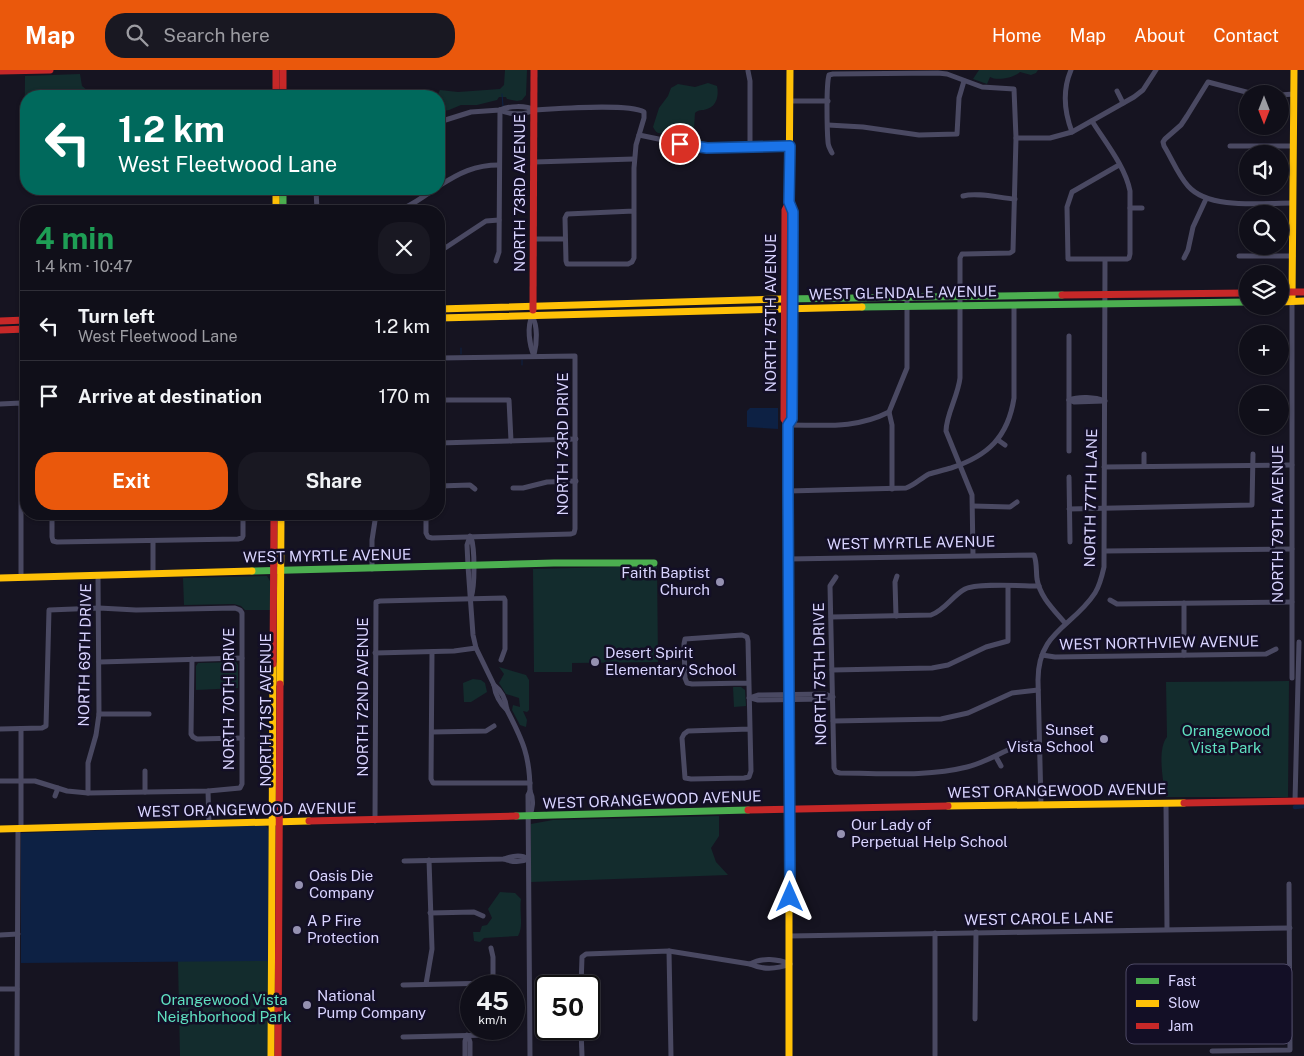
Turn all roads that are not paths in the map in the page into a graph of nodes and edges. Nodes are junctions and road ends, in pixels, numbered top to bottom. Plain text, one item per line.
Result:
1 (24, 70) edge
2 (50, 70) edge
3 (276, 70) edge
4 (283, 70) edge
5 (534, 70) edge
6 (790, 70) edge
7 (1071, 70) edge
8 (1156, 70) edge
9 (1294, 70) edge
10 (0, 71) edge
11 (748, 71) dead end
12 (964, 81) junction
13 (276, 90) edge
14 (283, 90) edge
15 (1239, 90) edge
16 (1117, 91) dead end
17 (1289, 94) edge
18 (1294, 94) junction
19 (790, 101) junction
20 (828, 101) junction
21 (1123, 103) junction
22 (500, 110) junction
23 (534, 110) junction
24 (445, 120) edge
25 (1092, 121) junction
26 (828, 125) junction
27 (1072, 132) junction
28 (638, 135) junction
29 (1016, 138) junction
30 (790, 146) junction
31 (1230, 146) dead end
32 (1293, 146) junction
33 (750, 147) junction
34 (832, 153) dead end
35 (634, 159) junction
36 (534, 162) junction
37 (499, 165) junction
38 (1119, 165) junction
39 (445, 183) edge
40 (1067, 188) dead end
41 (1072, 192) junction
42 (425, 195) edge
43 (963, 196) dead end
44 (1015, 199) junction
45 (1206, 199) junction
46 (1292, 203) junction
47 (413, 205) edge
48 (1130, 208) junction
49 (1142, 208) dead end
50 (634, 212) junction
51 (499, 220) junction
52 (534, 239) junction
53 (565, 239) junction
54 (445, 248) edge
55 (1239, 256) dead end
56 (1293, 256) junction
57 (1184, 258) dead end
58 (1105, 260) junction
59 (496, 261) dead end
60 (1289, 292) edge
61 (1293, 292) junction
62 (1304, 292) edge
63 (1239, 293) edge
64 (1105, 294) junction
65 (960, 296) junction
66 (907, 297) junction
67 (789, 299) junction
68 (1304, 301) edge
69 (1239, 302) edge
70 (1292, 302) junction
71 (1105, 304) junction
72 (1014, 305) junction
73 (534, 306) junction
74 (907, 306) junction
75 (960, 306) junction
76 (789, 308) junction
77 (445, 309) edge
78 (532, 316) junction
79 (445, 318) edge
80 (20, 320) edge
81 (0, 321) edge
82 (20, 329) edge
83 (0, 330) edge
84 (1069, 336) dead end
85 (534, 356) junction
86 (445, 358) edge
87 (445, 400) edge
88 (1069, 400) junction
89 (1105, 401) junction
90 (20, 403) edge
91 (0, 404) edge
92 (889, 412) junction
93 (788, 425) junction
94 (576, 439) junction
95 (998, 440) junction
96 (511, 441) junction
97 (445, 443) edge
98 (1005, 445) dead end
99 (1069, 452) dead end
100 (1144, 454) dead end
101 (1253, 454) dead end
102 (960, 465) junction
103 (1253, 465) junction
104 (1292, 465) junction
105 (1144, 466) junction
106 (1104, 467) junction
107 (1070, 477) dead end
108 (576, 481) junction
109 (445, 486) edge
110 (513, 488) dead end
111 (475, 489) dead end
112 (892, 489) junction
113 (788, 491) junction
114 (1017, 502) dead end
115 (973, 506) junction
116 (1104, 508) junction
117 (1069, 509) junction
118 (21, 520) edge
119 (52, 520) edge
120 (243, 520) edge
121 (274, 520) edge
122 (281, 520) edge
123 (375, 520) edge
124 (426, 520) edge
125 (470, 536) junction
126 (153, 541) junction
127 (1070, 542) dead end
128 (1292, 549) junction
129 (1105, 550) junction
130 (973, 555) junction
131 (788, 559) junction
132 (654, 563) dead end
133 (471, 566) junction
134 (372, 568) junction
135 (277, 570) junction
136 (153, 574) junction
137 (98, 575) junction
138 (897, 576) dead end
139 (21, 577) junction
140 (836, 577) dead end
141 (0, 578) edge
142 (1008, 586) junction
143 (1039, 586) junction
144 (471, 598) junction
145 (1110, 600) dead end
146 (1292, 602) junction
147 (1184, 603) junction
148 (98, 608) junction
149 (896, 616) junction
150 (831, 618) junction
151 (1065, 623) junction
152 (1299, 642) dead end
153 (476, 648) junction
154 (1276, 649) dead end
155 (432, 652) junction
156 (376, 653) junction
157 (1042, 655) junction
158 (1184, 655) junction
159 (242, 658) junction
160 (192, 659) junction
161 (501, 660) dead end
162 (99, 662) junction
163 (832, 670) junction
164 (1292, 678) dead end
165 (749, 683) junction
166 (1038, 690) junction
167 (789, 697) junction
168 (833, 697) junction
169 (749, 698) junction
170 (99, 714) junction
171 (149, 714) dead end
172 (833, 722) junction
173 (494, 726) dead end
174 (0, 729) edge
175 (21, 729) junction
176 (750, 730) junction
177 (432, 732) junction
178 (242, 738) junction
179 (1040, 742) junction
180 (996, 757) junction
181 (1001, 766) dead end
182 (145, 771) dead end
183 (0, 781) edge
184 (21, 781) junction
185 (530, 783) junction
186 (58, 788) junction
187 (208, 791) junction
188 (145, 792) junction
189 (88, 793) junction
190 (54, 796) dead end
191 (1295, 801) junction
192 (1304, 801) edge
193 (1166, 803) junction
194 (1041, 805) junction
195 (790, 810) junction
196 (529, 817) junction
197 (374, 821) junction
198 (275, 822) junction
199 (209, 823) junction
200 (20, 828) junction
201 (0, 830) edge
202 (528, 859) junction
203 (429, 860) junction
204 (404, 861) dead end
205 (1289, 884) dead end
206 (430, 913) junction
207 (483, 916) dead end
208 (1290, 928) junction
209 (1167, 929) junction
210 (976, 932) junction
211 (935, 933) junction
212 (18, 934) junction
213 (0, 935) edge
214 (789, 936) junction
215 (491, 948) dead end
216 (669, 951) junction
217 (790, 964) junction
218 (1290, 964) edge
219 (493, 975) edge
220 (581, 975) edge
221 (426, 984) junction
222 (403, 985) dead end
223 (460, 985) edge
224 (0, 989) edge
225 (17, 989) junction
226 (975, 1019) dead end
227 (274, 1020) junction
228 (460, 1035) edge
229 (403, 1037) dead end
230 (466, 1040) edge
231 (469, 1040) edge
232 (582, 1040) edge
233 (1290, 1044) edge
234 (1212, 1051) dead end
235 (935, 1055) edge
236 (17, 1056) edge
237 (270, 1056) edge
238 (278, 1056) edge
239 (465, 1056) edge
240 (470, 1056) edge
241 (530, 1056) edge
242 (582, 1056) edge
243 (671, 1056) edge
244 (789, 1056) edge

1 - 2 street
1 - 10 street
3 - 13 street
4 - 14 street
5 - 23 street, NORTH 73RD AVENUE
6 - 19 street, NORTH 75TH AVENUE
7 - 27 street
8 - 21 street
9 - 18 street, NORTH 79TH AVENUE
11 - 33 street
12 - 20 street
12 - 26 street
12 - 29 street
15 - 45 street
16 - 21 street
17 - 18 street
18 - 32 street, NORTH 79TH AVENUE
19 - 20 street
19 - 30 street, NORTH 75TH AVENUE
20 - 26 street
21 - 25 street
22 - 23 street
22 - 24 street
22 - 37 street
23 - 28 street
23 - 36 street, NORTH 73RD AVENUE
25 - 27 street
25 - 38 street
26 - 34 street
27 - 29 street
28 - 33 street
28 - 35 street
29 - 44 street
30 - 33 street
30 - 67 street, NORTH 75TH AVENUE
31 - 32 street
32 - 46 street, NORTH 79TH AVENUE
35 - 36 street
35 - 50 street
36 - 52 street, NORTH 73RD AVENUE
37 - 39 street
37 - 51 street
38 - 41 street
38 - 48 street
40 - 41 street
41 - 58 street
42 - 47 street
43 - 44 street
44 - 65 street
45 - 46 street
45 - 57 street
46 - 56 street, NORTH 79TH AVENUE
48 - 49 street
48 - 58 street
50 - 53 street
50 - 53 street
51 - 54 street
51 - 59 street
52 - 53 street
52 - 73 street, NORTH 73RD AVENUE
55 - 56 street
56 - 61 street, NORTH 79TH AVENUE
58 - 64 street, NORTH 77TH LANE
60 - 61 street
61 - 62 street
61 - 70 street, NORTH 79TH AVENUE
63 - 64 street, WEST GLENDALE AVENUE
64 - 65 street, WEST GLENDALE AVENUE
64 - 71 street, NORTH 77TH LANE
65 - 66 street, WEST GLENDALE AVENUE
65 - 75 street
66 - 67 street, WEST GLENDALE AVENUE
66 - 74 street
67 - 73 street, WEST GLENDALE AVENUE
67 - 76 street, NORTH 75TH AVENUE
68 - 70 street
69 - 71 street, WEST GLENDALE AVENUE
70 - 104 street, NORTH 79TH AVENUE
71 - 72 street, WEST GLENDALE AVENUE
71 - 89 street, NORTH 77TH LANE
72 - 75 street, WEST GLENDALE AVENUE
72 - 95 street
73 - 77 street, WEST GLENDALE AVENUE
73 - 78 street, NORTH 73RD AVENUE
74 - 75 street, WEST GLENDALE AVENUE
74 - 76 street, WEST GLENDALE AVENUE
74 - 92 street
75 - 102 street
76 - 78 street, WEST GLENDALE AVENUE
76 - 93 street, NORTH 75TH AVENUE
78 - 79 street, WEST GLENDALE AVENUE
78 - 85 street, NORTH 73RD AVENUE
80 - 81 street
82 - 83 street
84 - 88 street
85 - 86 street
85 - 94 street, NORTH 73RD DRIVE
87 - 96 street
88 - 89 street
88 - 99 street
89 - 106 street, NORTH 77TH LANE
90 - 91 street
92 - 93 street
92 - 112 street
93 - 113 street, NORTH 75TH AVENUE
94 - 96 street
94 - 108 street, NORTH 73RD DRIVE
95 - 98 street
95 - 102 street
96 - 97 street
100 - 105 street
101 - 103 street
102 - 112 street
102 - 115 street
103 - 104 street
103 - 105 street
103 - 116 street
104 - 128 street, NORTH 79TH AVENUE
105 - 106 street
106 - 116 street, NORTH 77TH LANE
107 - 117 street
108 - 110 street
108 - 125 street, NORTH 73RD DRIVE
109 - 111 street
112 - 113 street
113 - 131 street, NORTH 75TH AVENUE
114 - 115 street
115 - 130 street
116 - 117 street
116 - 129 street, NORTH 77TH LANE
117 - 127 street
118 - 139 street
119 - 126 street
120 - 126 street
121 - 135 street, NORTH 71ST AVENUE
122 - 135 street, NORTH 71ST AVENUE
123 - 134 street
124 - 125 street
125 - 133 street
126 - 136 street
128 - 129 street
128 - 146 street, NORTH 79TH AVENUE
129 - 151 street, NORTH 77TH LANE
130 - 131 street, WEST MYRTLE AVENUE
130 - 143 street, WEST MYRTLE AVENUE
131 - 167 street, NORTH 75TH AVENUE
132 - 133 street, WEST MYRTLE AVENUE
133 - 134 street, WEST MYRTLE AVENUE
133 - 144 street
134 - 135 street, WEST MYRTLE AVENUE
135 - 136 street, WEST MYRTLE AVENUE
135 - 198 street, NORTH 71ST AVENUE
136 - 137 street, WEST MYRTLE AVENUE
137 - 139 street, WEST MYRTLE AVENUE
137 - 148 street, NORTH 69TH DRIVE
138 - 149 street
139 - 141 street, WEST MYRTLE AVENUE
140 - 150 street, NORTH 75TH DRIVE
142 - 143 street
142 - 149 street
142 - 163 street
143 - 151 street
144 - 153 street
144 - 156 street, NORTH 72ND AVENUE
144 - 161 street
145 - 147 street
146 - 147 street
146 - 164 street, NORTH 79TH AVENUE
147 - 158 street
148 - 159 street, NORTH 70TH DRIVE
148 - 162 street, NORTH 69TH DRIVE
148 - 175 street
149 - 150 street
150 - 163 street, NORTH 75TH DRIVE
151 - 157 street, NORTH 77TH LANE
152 - 191 street
153 - 155 street
153 - 185 street
154 - 158 street, WEST NORTHVIEW AVENUE
155 - 156 street
155 - 177 street
156 - 197 street, NORTH 72ND AVENUE
157 - 158 street, WEST NORTHVIEW AVENUE
157 - 166 street, NORTH 77TH LANE
159 - 160 street
159 - 178 street, NORTH 70TH DRIVE
160 - 162 street
160 - 178 street
162 - 170 street, NORTH 69TH DRIVE
163 - 168 street, NORTH 75TH DRIVE
165 - 165 street
165 - 169 street
166 - 172 street
166 - 179 street, NORTH 77TH LANE
167 - 168 street
167 - 169 street
167 - 195 street, NORTH 75TH AVENUE
168 - 172 street, NORTH 75TH DRIVE
169 - 176 street
170 - 171 street
170 - 189 street, NORTH 69TH DRIVE
172 - 180 street, NORTH 75TH DRIVE
173 - 177 street
174 - 175 street
175 - 184 street
176 - 176 street
177 - 185 street
178 - 187 street, NORTH 70TH DRIVE
179 - 180 street
179 - 194 street, NORTH 77TH LANE
180 - 181 street
182 - 188 street
183 - 184 street
184 - 186 street
184 - 200 street
185 - 196 street
186 - 189 street
186 - 190 street
187 - 188 street
187 - 199 street
188 - 189 street
191 - 192 street, WEST ORANGEWOOD AVENUE
191 - 193 street, WEST ORANGEWOOD AVENUE
193 - 194 street, WEST ORANGEWOOD AVENUE
193 - 209 street
194 - 195 street, WEST ORANGEWOOD AVENUE
195 - 196 street, WEST ORANGEWOOD AVENUE
195 - 214 street, NORTH 75TH AVENUE
196 - 197 street, WEST ORANGEWOOD AVENUE
196 - 202 street
197 - 198 street, WEST ORANGEWOOD AVENUE
198 - 199 street, WEST ORANGEWOOD AVENUE
198 - 227 street, NORTH 71ST AVENUE
199 - 200 street, WEST ORANGEWOOD AVENUE
200 - 201 street, WEST ORANGEWOOD AVENUE
200 - 212 street
202 - 203 street
202 - 241 street
203 - 204 street
203 - 206 street
205 - 208 street
206 - 207 street
206 - 221 street
208 - 209 street, WEST CAROLE LANE
208 - 218 street
209 - 210 street, WEST CAROLE LANE
210 - 211 street, WEST CAROLE LANE
210 - 226 street
211 - 214 street, WEST CAROLE LANE
211 - 235 street
212 - 213 street
212 - 225 street
214 - 217 street, NORTH 75TH AVENUE
215 - 219 street
216 - 217 street
216 - 220 street
216 - 243 street
217 - 244 street, NORTH 75TH AVENUE
221 - 222 street
221 - 223 street
224 - 225 street
225 - 236 street
227 - 237 street, NORTH 71ST AVENUE
227 - 238 street, NORTH 71ST AVENUE
228 - 229 street
230 - 239 street
231 - 240 street
232 - 242 street
233 - 234 street

